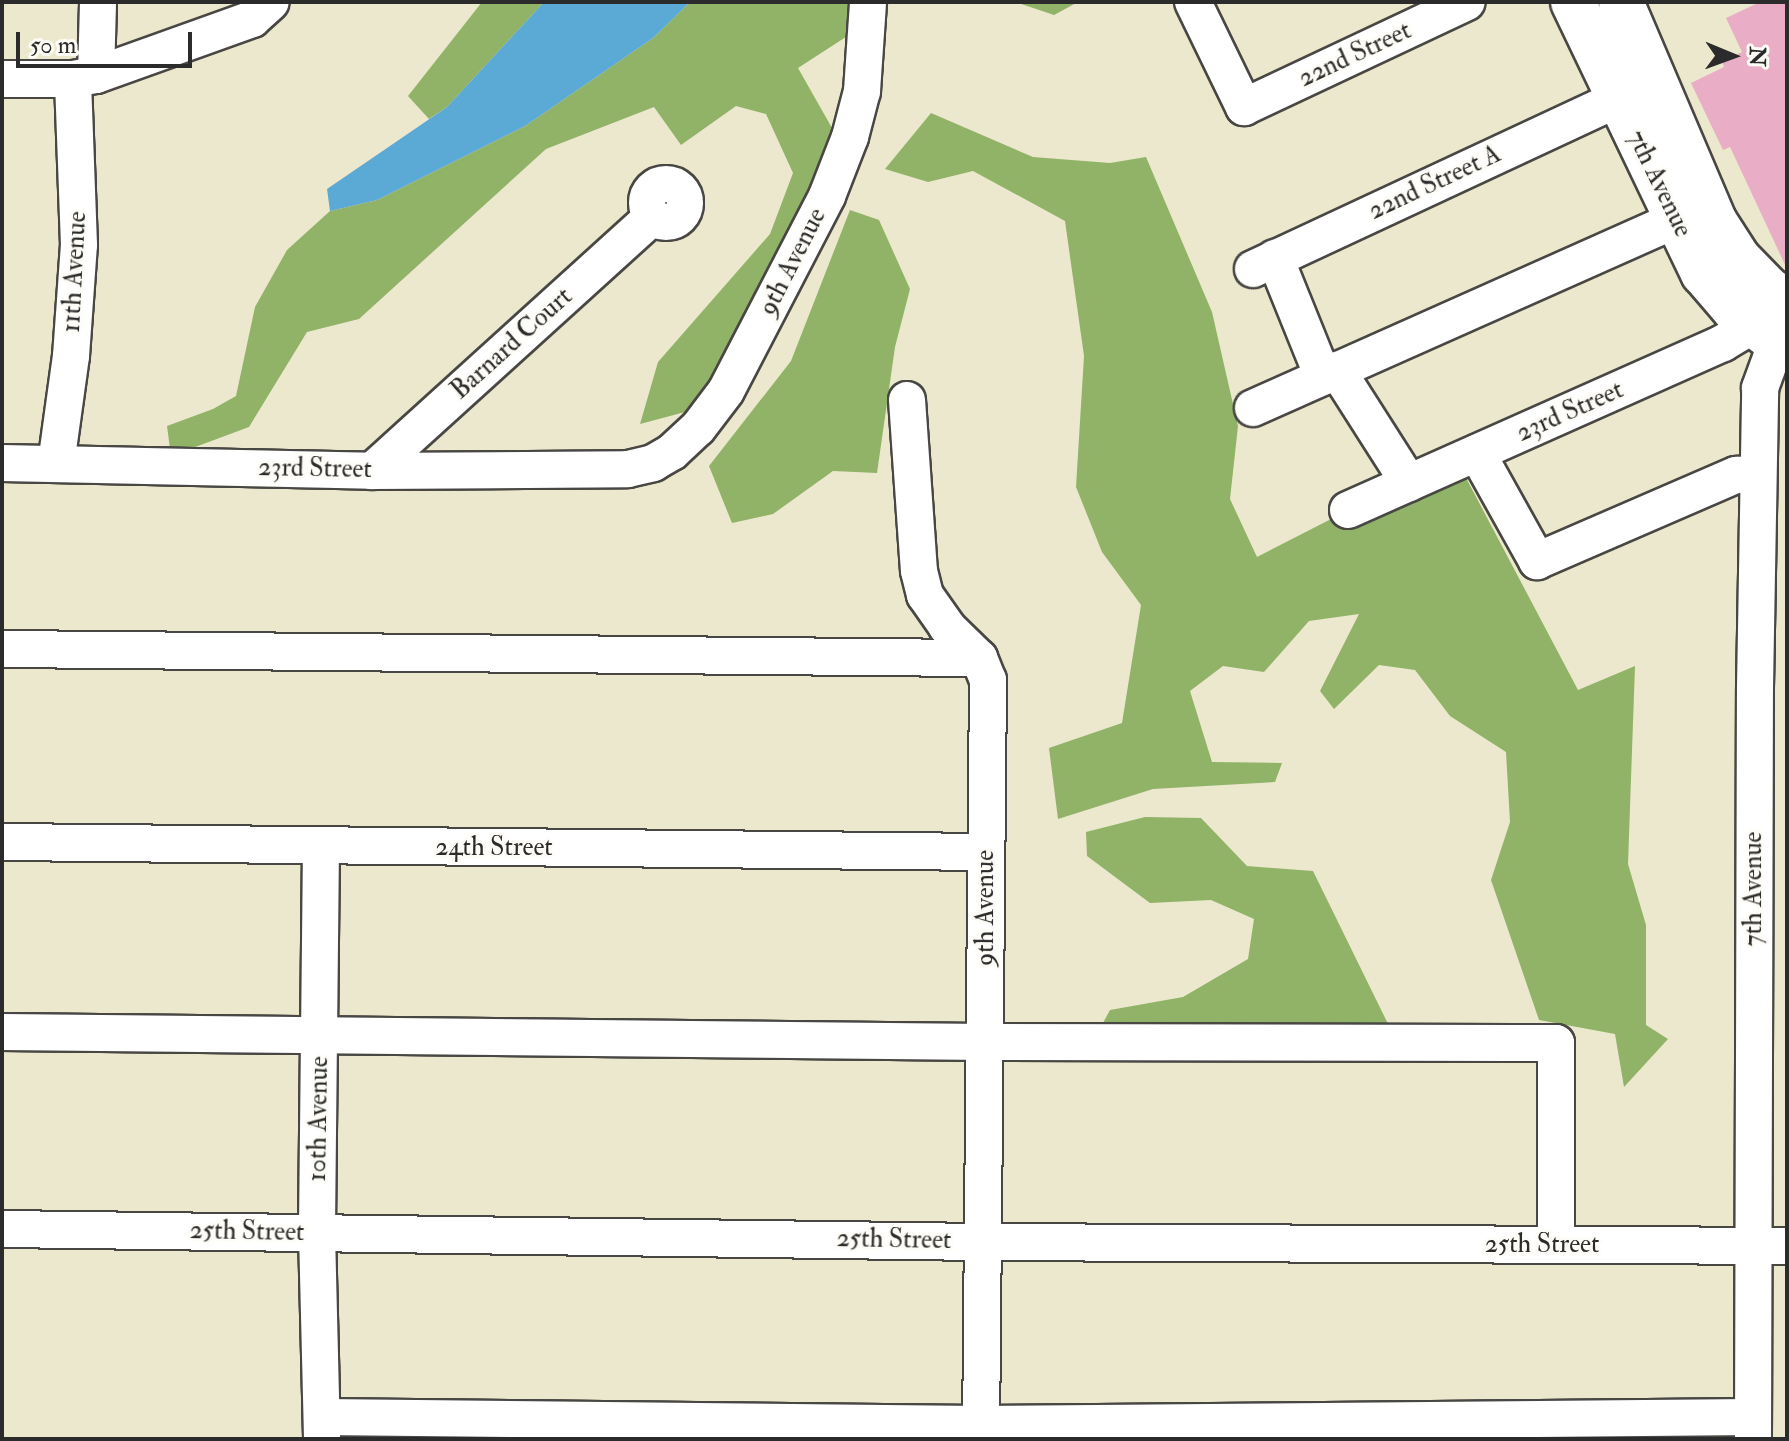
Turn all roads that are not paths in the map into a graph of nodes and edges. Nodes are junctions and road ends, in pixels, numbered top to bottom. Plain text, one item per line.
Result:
1 (98, 2) edge
2 (271, 2) edge
3 (868, 2) edge
4 (1193, 2) edge
5 (1467, 2) edge
6 (1573, 2) edge
7 (1621, 2) edge
8 (85, 77) junction
9 (2, 79) edge
10 (1618, 99) junction
11 (653, 216) dead end
12 (1675, 220) junction
13 (1780, 322) edge
14 (1330, 373) junction
15 (907, 400) dead end
16 (1253, 408) dead end
17 (1477, 453) junction
18 (2, 463) edge
19 (56, 464) junction
20 (628, 469) joint
21 (372, 471) junction
22 (1758, 474) junction
23 (1409, 483) junction
24 (1348, 510) dead end
25 (2, 649) edge
26 (979, 658) junction
27 (1771, 687) edge
28 (2, 842) edge
29 (321, 846) junction
30 (986, 852) junction
31 (2, 1032) edge
32 (320, 1036) junction
33 (987, 1042) junction
34 (2, 1229) edge
35 (317, 1233) junction
36 (982, 1242) junction
37 (1556, 1245) junction
38 (1770, 1246) edge
39 (322, 1428) edge
40 (1753, 1428) edge
41 (981, 1431) edge

1 - 8 street, 11th Avenue
2 - 8 street
3 - 20 street, 9th Avenue
4 - 5 street, 22nd Street
6 - 10 main road, 7th Avenue
7 - 13 main road, 7th Avenue
8 - 9 street
8 - 19 street, 11th Avenue
10 - 12 main road, 7th Avenue
10 - 14 street, 22nd Street A
11 - 21 street, Barnard Court
12 - 13 main road, 7th Avenue
12 - 14 street
13 - 17 street, 23rd Street
13 - 22 street, 7th Avenue
14 - 16 street
14 - 23 street
15 - 26 street
17 - 22 street
17 - 23 street, 23rd Street
18 - 19 street, 23rd Street
19 - 21 street, 23rd Street
20 - 21 street, 23rd Street
22 - 27 street, 7th Avenue
23 - 24 street, 23rd Street
25 - 26 street
26 - 30 street, 9th Avenue
27 - 38 street, 7th Avenue
28 - 29 street, 24th Street
29 - 30 street, 24th Street
29 - 32 street, 10th Avenue
30 - 33 street, 9th Avenue
31 - 32 street
32 - 33 street
32 - 35 street, 10th Avenue
33 - 36 street, 9th Avenue
33 - 37 street
34 - 35 street, 25th Street
35 - 36 street, 25th Street
35 - 39 street, 10th Avenue
36 - 37 street, 25th Street
36 - 41 street, 9th Avenue
37 - 38 street, 25th Street
38 - 40 street, 7th Avenue
39 - 41 street
40 - 41 street

